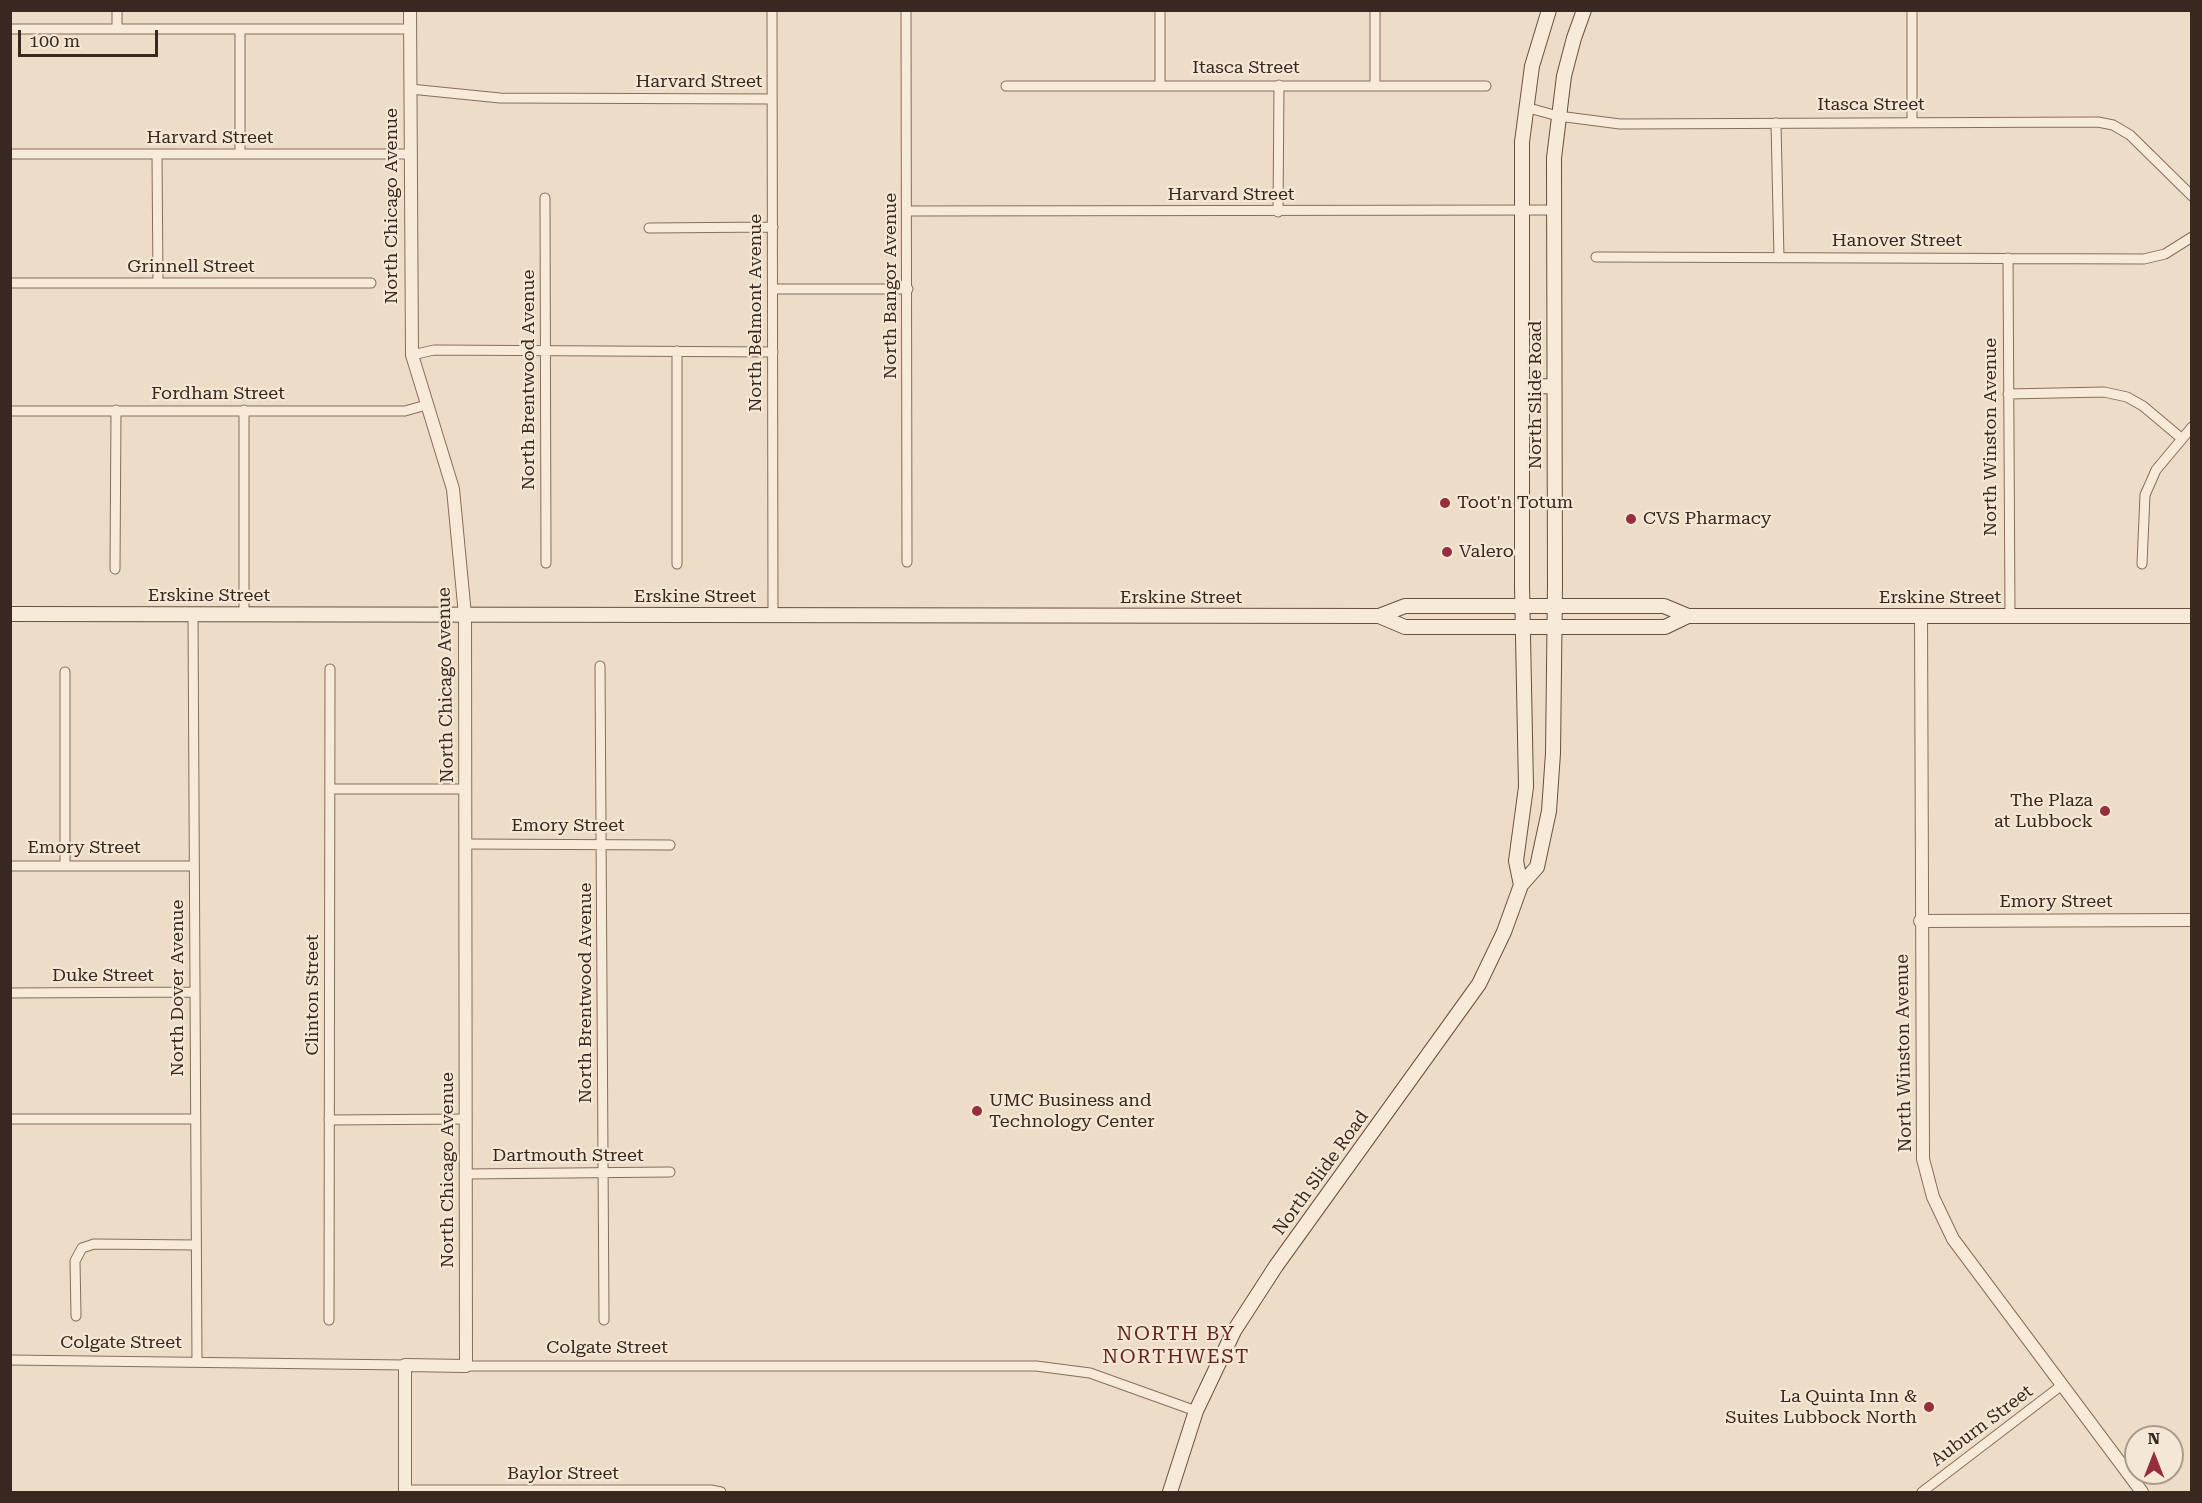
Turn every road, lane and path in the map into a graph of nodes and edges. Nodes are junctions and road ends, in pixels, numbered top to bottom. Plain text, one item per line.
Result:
1 (117, 10) edge
2 (410, 10) edge
3 (772, 10) edge
4 (906, 10) edge
5 (1160, 10) edge
6 (1376, 10) edge
7 (1549, 10) edge
8 (1584, 10) edge
9 (1912, 10) edge
10 (10, 29) edge
11 (117, 29) junction
12 (240, 29) junction
13 (410, 29) junction
14 (1160, 85) junction
15 (1279, 85) junction
16 (1375, 85) junction
17 (1006, 86) dead end
18 (1486, 86) dead end
19 (410, 89) junction
20 (772, 99) junction
21 (1525, 107) junction
22 (1558, 116) junction
23 (1912, 122) junction
24 (1776, 123) junction
25 (10, 154) edge
26 (240, 154) junction
27 (410, 154) junction
28 (157, 155) junction
29 (2192, 196) edge
30 (545, 198) dead end
31 (1522, 210) junction
32 (1554, 210) junction
33 (907, 211) junction
34 (1278, 212) junction
35 (773, 227) junction
36 (649, 228) dead end
37 (2192, 237) edge
38 (1596, 257) dead end
39 (1779, 258) junction
40 (2008, 258) junction
41 (10, 283) edge
42 (158, 283) junction
43 (371, 283) dead end
44 (773, 289) junction
45 (908, 289) junction
46 (544, 351) junction
47 (677, 351) junction
48 (773, 351) junction
49 (412, 355) junction
50 (1554, 386) junction
51 (1522, 387) junction
52 (2008, 394) junction
53 (426, 405) junction
54 (116, 410) junction
55 (244, 410) junction
56 (10, 411) edge
57 (2192, 427) edge
58 (2181, 438) junction
59 (546, 562) dead end
60 (907, 562) dead end
61 (677, 564) dead end
62 (2142, 564) dead end
63 (115, 568) dead end
64 (1523, 606) junction
65 (1554, 606) junction
66 (10, 614) edge
67 (193, 614) junction
68 (244, 614) junction
69 (465, 615) junction
70 (773, 615) junction
71 (2010, 615) junction
72 (1379, 616) junction
73 (1688, 616) junction
74 (1921, 616) junction
75 (2192, 616) edge
76 (1524, 627) junction
77 (1554, 627) junction
78 (600, 666) dead end
79 (330, 669) dead end
80 (65, 672) dead end
81 (330, 789) junction
82 (465, 789) junction
83 (466, 844) junction
84 (602, 844) junction
85 (670, 844) dead end
86 (10, 866) edge
87 (65, 866) junction
88 (194, 866) junction
89 (1521, 885) junction
90 (2192, 920) edge
91 (1920, 921) junction
92 (195, 992) junction
93 (10, 993) edge
94 (10, 1119) edge
95 (195, 1119) junction
96 (329, 1119) junction
97 (466, 1119) junction
98 (670, 1172) dead end
99 (604, 1173) junction
100 (466, 1174) junction
101 (196, 1245) junction
102 (76, 1316) dead end
103 (329, 1320) dead end
104 (604, 1320) dead end
105 (10, 1360) edge
106 (197, 1361) junction
107 (405, 1365) junction
108 (466, 1366) junction
109 (2062, 1385) junction
110 (1196, 1411) junction
111 (405, 1492) edge
112 (721, 1492) edge
113 (1170, 1492) edge
114 (1922, 1492) edge
115 (2142, 1492) edge

1 - 11 street
2 - 13 street, North Chicago Avenue
3 - 20 street, North Belmont Avenue
4 - 33 street, North Bangor Avenue
5 - 14 street
6 - 16 street
7 - 21 main road, North Slide Road
8 - 22 main road, North Slide Road
9 - 23 street
10 - 11 street
11 - 12 street
12 - 13 street
12 - 26 street
13 - 19 street, North Chicago Avenue
14 - 15 street, Itasca Street
14 - 17 street, Itasca Street
15 - 16 street, Itasca Street
15 - 34 street
16 - 18 street, Itasca Street
19 - 20 street, Harvard Street
19 - 27 street, North Chicago Avenue
20 - 35 street, North Belmont Avenue
21 - 22 street, Itasca Street
21 - 31 main road, North Slide Road
22 - 24 street, Itasca Street
22 - 32 main road, North Slide Road
23 - 24 street, Itasca Street
23 - 29 street, Itasca Street
24 - 39 street
25 - 28 street, Harvard Street
26 - 27 street, Harvard Street
26 - 28 street, Harvard Street
27 - 49 street, North Chicago Avenue
28 - 42 street
30 - 46 street, North Brentwood Avenue
31 - 32 street, Harvard Street
31 - 34 street, Harvard Street
31 - 51 main road, North Slide Road
32 - 50 main road, North Slide Road
33 - 34 street, Harvard Street
33 - 45 street, North Bangor Avenue
35 - 36 street
35 - 44 street, North Belmont Avenue
37 - 40 street, Hanover Street
38 - 39 street, Hanover Street
39 - 40 street, Hanover Street
40 - 52 street, North Winston Avenue
41 - 42 street, Grinnell Street
42 - 43 street, Grinnell Street
44 - 45 street
44 - 48 street, North Belmont Avenue
45 - 60 street, North Bangor Avenue
46 - 47 street
46 - 49 street
46 - 59 street, North Brentwood Avenue
47 - 48 street
47 - 61 street
48 - 70 street, North Belmont Avenue
49 - 53 street, North Chicago Avenue
50 - 51 main road
50 - 65 main road, North Slide Road
51 - 64 main road, North Slide Road
52 - 58 street
52 - 71 street, North Winston Avenue
53 - 55 street, Fordham Street
53 - 69 street, North Chicago Avenue
54 - 55 street, Fordham Street
54 - 56 street, Fordham Street
54 - 63 street
55 - 68 street
57 - 58 street
58 - 62 street
64 - 65 main road, Erskine Street
64 - 72 main road, Erskine Street
64 - 76 main road, North Slide Road
65 - 73 main road, Erskine Street
65 - 77 main road, North Slide Road
66 - 67 main road, Erskine Street
67 - 68 main road, Erskine Street
67 - 88 street, North Dover Avenue
68 - 69 main road, Erskine Street
69 - 70 main road, Erskine Street
69 - 82 street, North Chicago Avenue
70 - 72 main road, Erskine Street
71 - 74 main road, Erskine Street
71 - 75 main road, Erskine Street
72 - 76 main road, Erskine Street
73 - 74 main road, Erskine Street
73 - 77 main road, Erskine Street
74 - 91 street, North Winston Avenue
76 - 77 main road, Erskine Street
76 - 89 main road, North Slide Road
77 - 89 main road, North Slide Road
78 - 84 street, North Brentwood Avenue
79 - 81 street, Clinton Street
80 - 87 street
81 - 82 street
81 - 96 street, Clinton Street
82 - 83 street, North Chicago Avenue
83 - 84 street, Emory Street
83 - 97 street, North Chicago Avenue
84 - 85 street, Emory Street
84 - 99 street, North Brentwood Avenue
86 - 87 street, Emory Street
87 - 88 street, Emory Street
88 - 92 street, North Dover Avenue
89 - 110 main road, North Slide Road
90 - 91 street, Emory Street
91 - 109 street, North Winston Avenue
92 - 93 street, Duke Street
92 - 95 street, North Dover Avenue
94 - 95 street
95 - 101 street, North Dover Avenue
96 - 97 street
96 - 103 street, Clinton Street
97 - 100 street, North Chicago Avenue
98 - 99 street, Dartmouth Street
99 - 100 street, Dartmouth Street
99 - 104 street, North Brentwood Avenue
100 - 108 street, North Chicago Avenue
101 - 102 street
101 - 106 street, North Dover Avenue
105 - 106 street, Colgate Street
106 - 107 street, Colgate Street
107 - 108 street, Colgate Street
107 - 111 street
108 - 110 street, Colgate Street
109 - 114 street, Auburn Street
109 - 115 street, North Winston Avenue
110 - 113 main road, North Slide Road
111 - 112 street, Baylor Street

